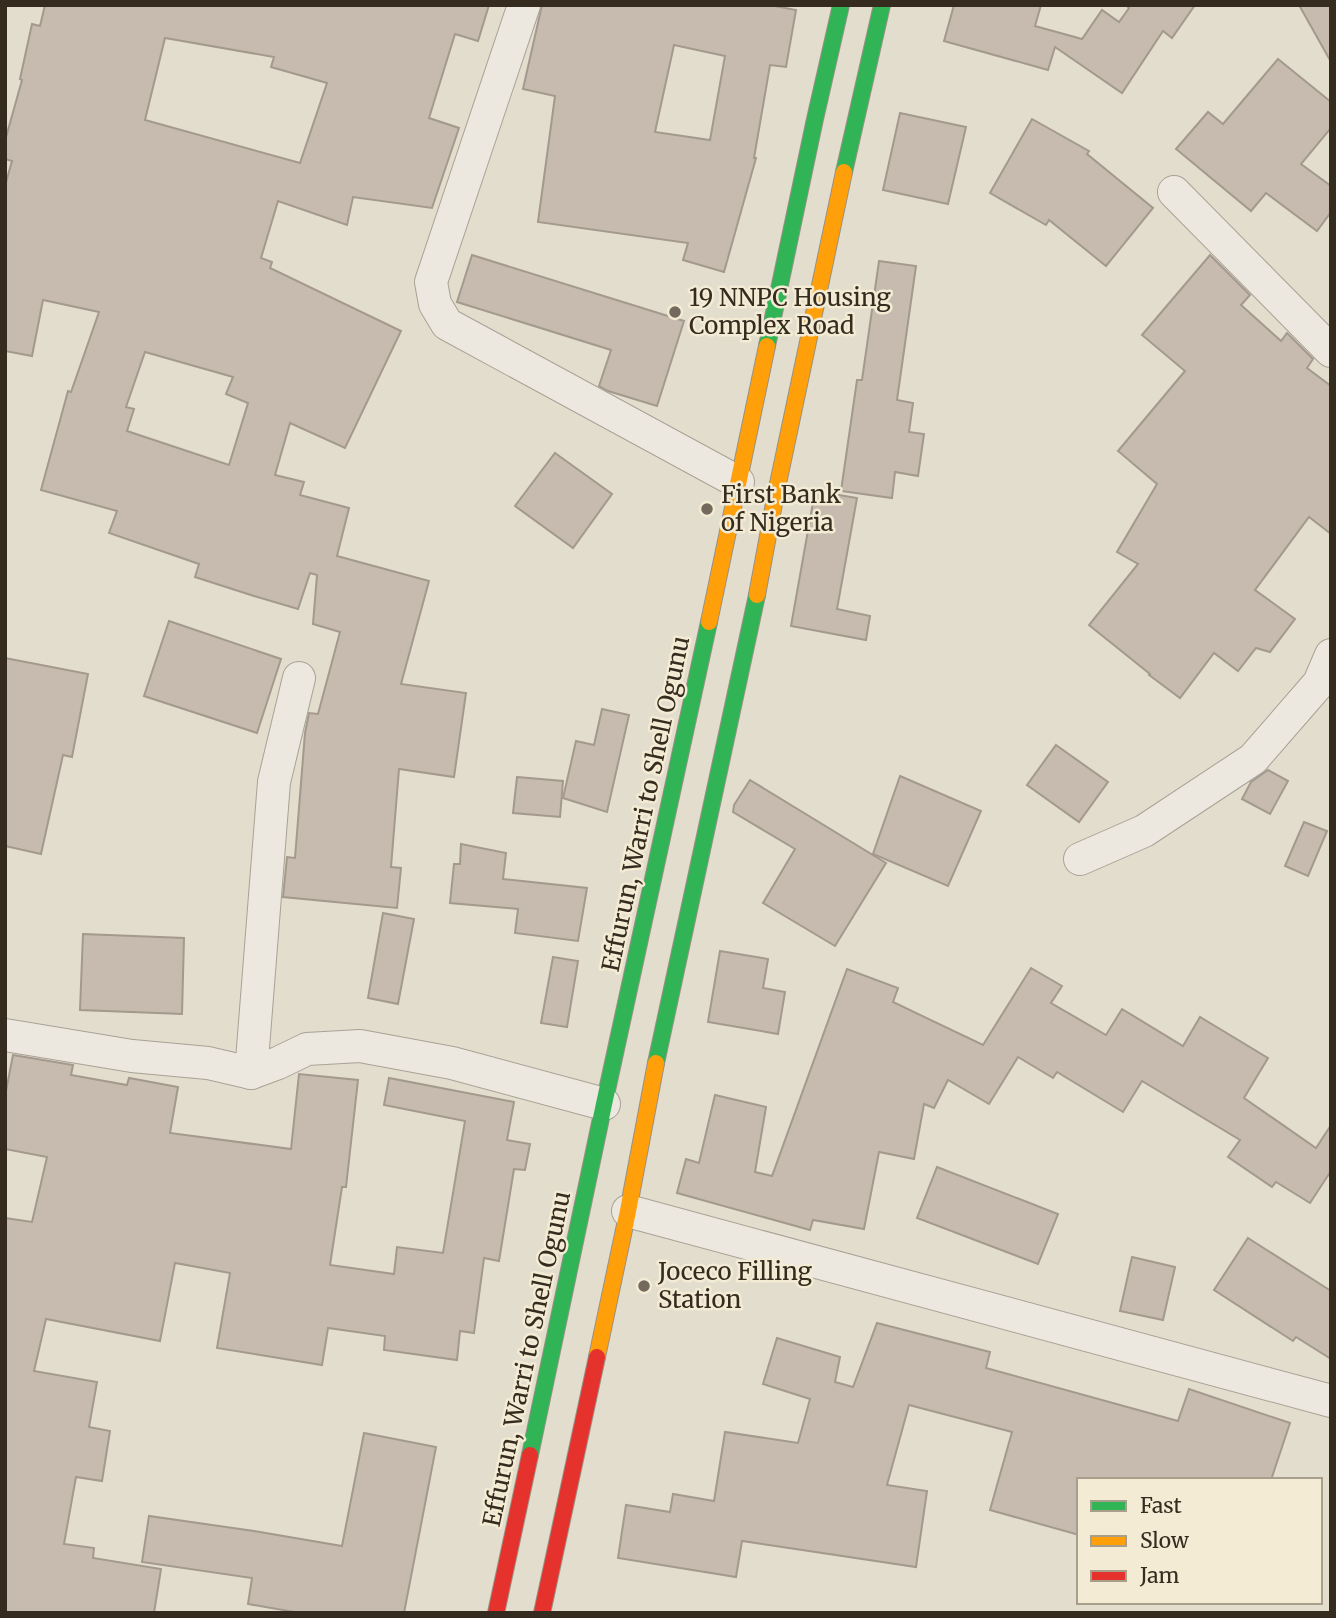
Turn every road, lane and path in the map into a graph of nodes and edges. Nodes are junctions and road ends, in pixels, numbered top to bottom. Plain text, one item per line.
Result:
1 (524, 5) edge
2 (882, 5) edge
3 (835, 6) edge
4 (1174, 192) dead end
5 (1331, 351) edge
6 (738, 482) junction
7 (1331, 654) edge
8 (299, 678) dead end
9 (1080, 859) dead end
10 (5, 1035) edge
11 (251, 1073) junction
12 (604, 1104) junction
13 (628, 1211) junction
14 (1331, 1401) edge
15 (496, 1613) edge
16 (542, 1613) edge

1 - 6 street
2 - 13 street
3 - 6 street, Effurun, Warri to Shell Ogunu
4 - 5 street
6 - 12 street, Effurun, Warri to Shell Ogunu
7 - 9 street
8 - 11 street
10 - 11 street
11 - 12 street
12 - 15 street, Effurun, Warri to Shell Ogunu
13 - 14 street
13 - 16 street

